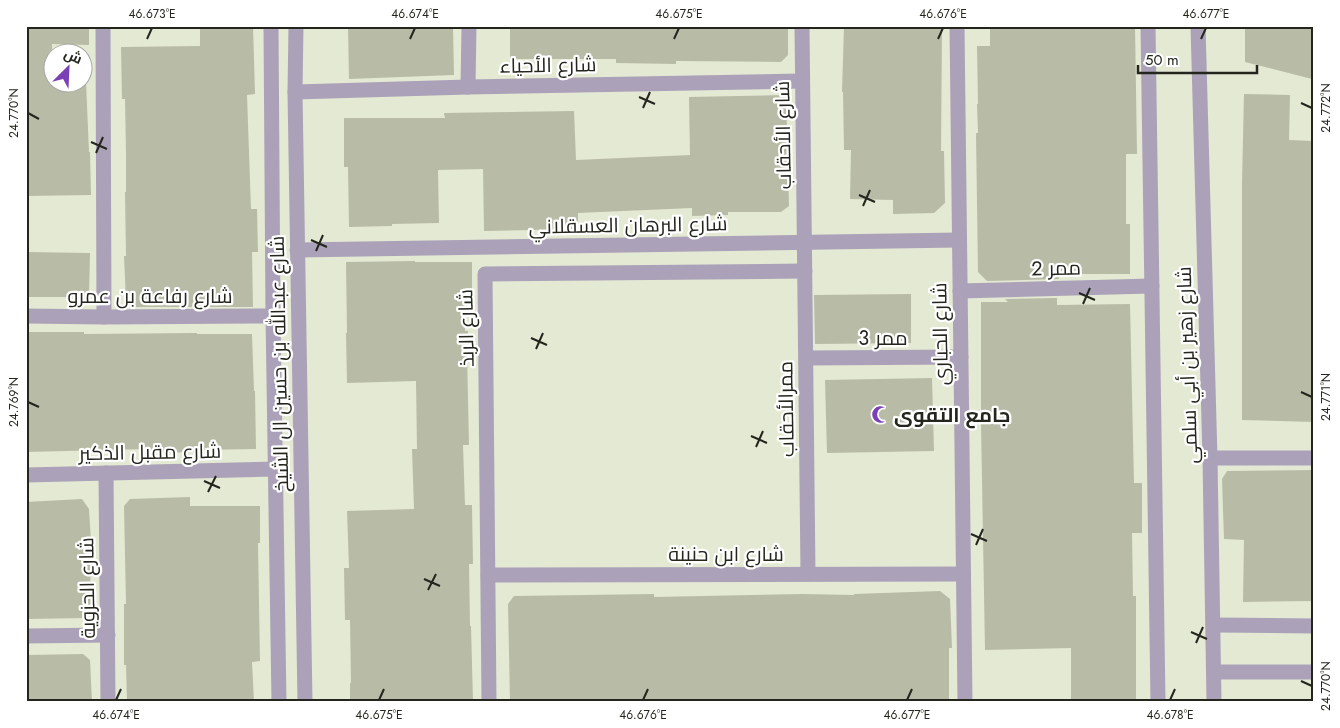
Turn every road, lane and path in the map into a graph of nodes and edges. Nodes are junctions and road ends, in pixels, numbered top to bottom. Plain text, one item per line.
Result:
1 (103, 26) edge
2 (271, 26) edge
3 (296, 26) edge
4 (469, 26) edge
5 (802, 26) edge
6 (957, 26) edge
7 (1148, 26) edge
8 (1198, 26) edge
9 (801, 81) junction
10 (468, 87) junction
11 (295, 92) junction
12 (959, 240) junction
13 (804, 243) junction
14 (298, 250) junction
15 (805, 271) junction
16 (1152, 286) junction
17 (960, 291) junction
18 (26, 316) edge
19 (273, 316) junction
20 (104, 317) junction
21 (961, 357) junction
22 (806, 358) junction
23 (1210, 458) junction
24 (1314, 458) edge
25 (275, 469) junction
26 (106, 473) junction
27 (26, 475) edge
28 (808, 574) junction
29 (963, 574) junction
30 (488, 575) junction
31 (1214, 625) junction
32 (1314, 626) edge
33 (108, 634) junction
34 (26, 636) edge
35 (1214, 672) junction
36 (1314, 672) edge
37 (108, 702) edge
38 (279, 702) edge
39 (305, 702) edge
40 (490, 702) edge
41 (965, 702) edge
42 (1158, 702) edge
43 (1214, 702) edge

1 - 20 street
2 - 19 street, شارع عبدالله بن حسين ال الشيخ
3 - 11 street, شارع عبدالله بن حسين ال الشيخ
4 - 10 street
5 - 9 street, شارع الأحقاب
6 - 12 street, شارع الحباري
7 - 16 street, شارع زهير بن أبي سلمي
8 - 23 street, شارع زهير بن أبي سلمي
9 - 10 street, شارع الأحياء
9 - 13 street, شارع الأحقاب
10 - 11 street, شارع الأحياء
11 - 14 street, شارع عبدالله بن حسين ال الشيخ
12 - 13 street, شارع البرهان العسقلاني
12 - 17 street, شارع الحباري
13 - 14 street, شارع البرهان العسقلاني
13 - 15 street, ممرالأحقاب
14 - 39 street, شارع عبدالله بن حسين ال الشيخ
15 - 22 street, ممرالأحقاب
15 - 30 street, شارع الربذ
16 - 17 street, ممر 2
16 - 42 street, شارع زهير بن أبي سلمي
17 - 21 street, شارع الحباري
18 - 20 street, شارع رفاعة بن عمرو
19 - 20 street, شارع رفاعة بن عمرو
19 - 25 street, شارع عبدالله بن حسين ال الشيخ
21 - 22 street, ممر 3
21 - 29 street, شارع الحباري
22 - 28 street, ممرالأحقاب
23 - 24 street
23 - 31 street, شارع زهير بن أبي سلمي
25 - 26 street, شارع مقبل الذكير
25 - 38 street, شارع عبدالله بن حسين ال الشيخ
26 - 27 street, شارع مقبل الذكير
26 - 33 street, شارع الحزوية
28 - 29 street, شارع ابن حنينة
28 - 30 street, شارع ابن حنينة
29 - 41 street, شارع الحباري
30 - 40 street, شارع الربذ
31 - 32 street
31 - 35 street, شارع زهير بن أبي سلمي
33 - 34 street
33 - 37 street, شارع الحزوية
35 - 36 street
35 - 43 street, شارع زهير بن أبي سلمي

